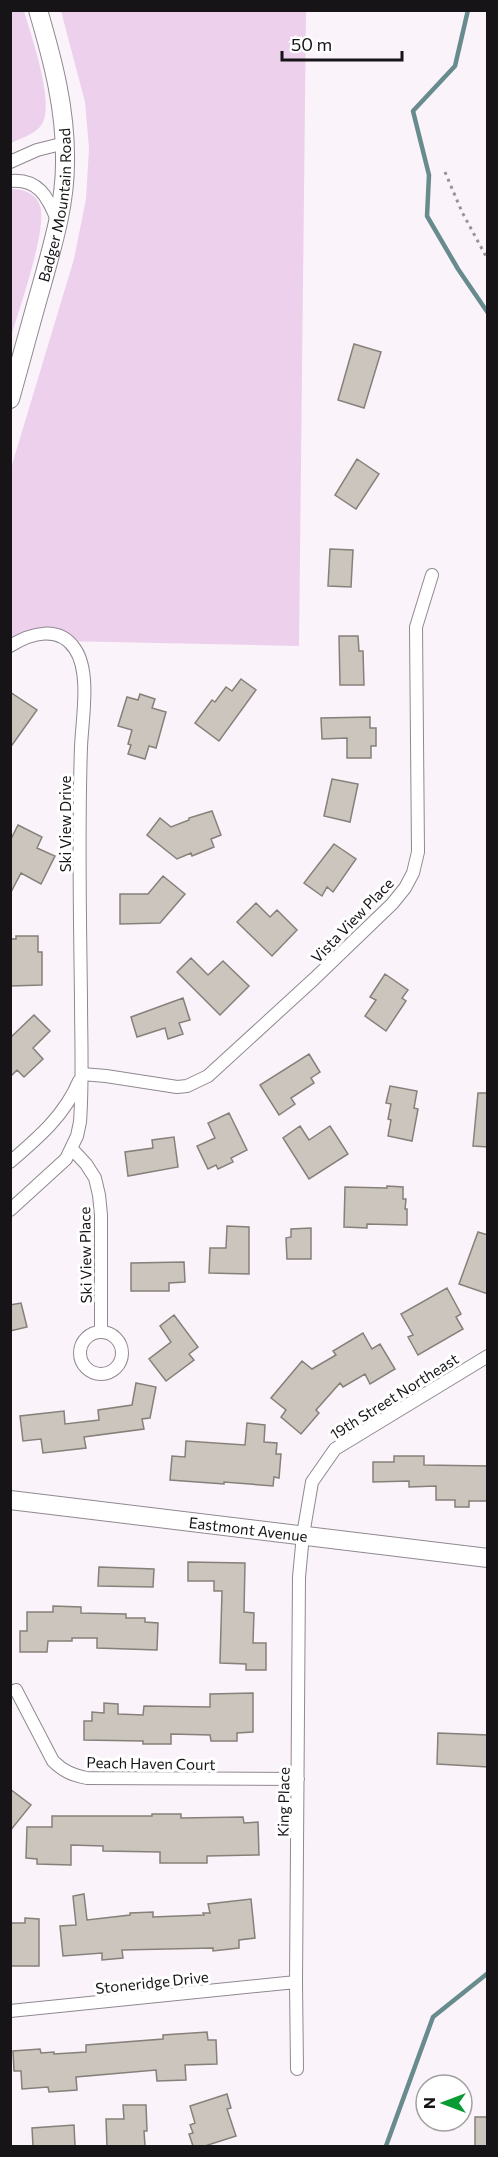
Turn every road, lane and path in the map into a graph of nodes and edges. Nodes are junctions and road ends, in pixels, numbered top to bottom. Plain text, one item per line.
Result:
1 (38, 10) edge
2 (64, 143) junction
3 (10, 162) edge
4 (444, 172) dead end
5 (10, 181) edge
6 (58, 221) junction
7 (488, 260) edge
8 (10, 399) edge
9 (432, 575) dead end
10 (10, 646) edge
11 (82, 1074) junction
12 (72, 1149) junction
13 (10, 1162) edge
14 (10, 1210) edge
15 (101, 1332) dead end
16 (488, 1356) edge
17 (10, 1500) edge
18 (303, 1535) junction
19 (488, 1558) edge
20 (16, 1690) dead end
21 (298, 1779) junction
22 (296, 1982) junction
23 (10, 2011) edge
24 (297, 2069) dead end

1 - 2 main road, Badger Mountain Road
2 - 3 street
2 - 6 main road, Badger Mountain Road
4 - 7 path
5 - 6 street
6 - 8 main road, Badger Mountain Road
9 - 11 street, Vista View Place
10 - 11 street, Ski View Drive
11 - 12 street, Ski View Drive
11 - 13 street
12 - 14 street
12 - 15 street, Ski View Place
16 - 18 street, 19th Street Northeast
17 - 18 main road, Eastmont Avenue
18 - 19 main road, Eastmont Avenue
18 - 21 street, King Place
20 - 21 street, Peach Haven Court
21 - 22 street, King Place
22 - 23 street, Stoneridge Drive
22 - 24 street, King Place

